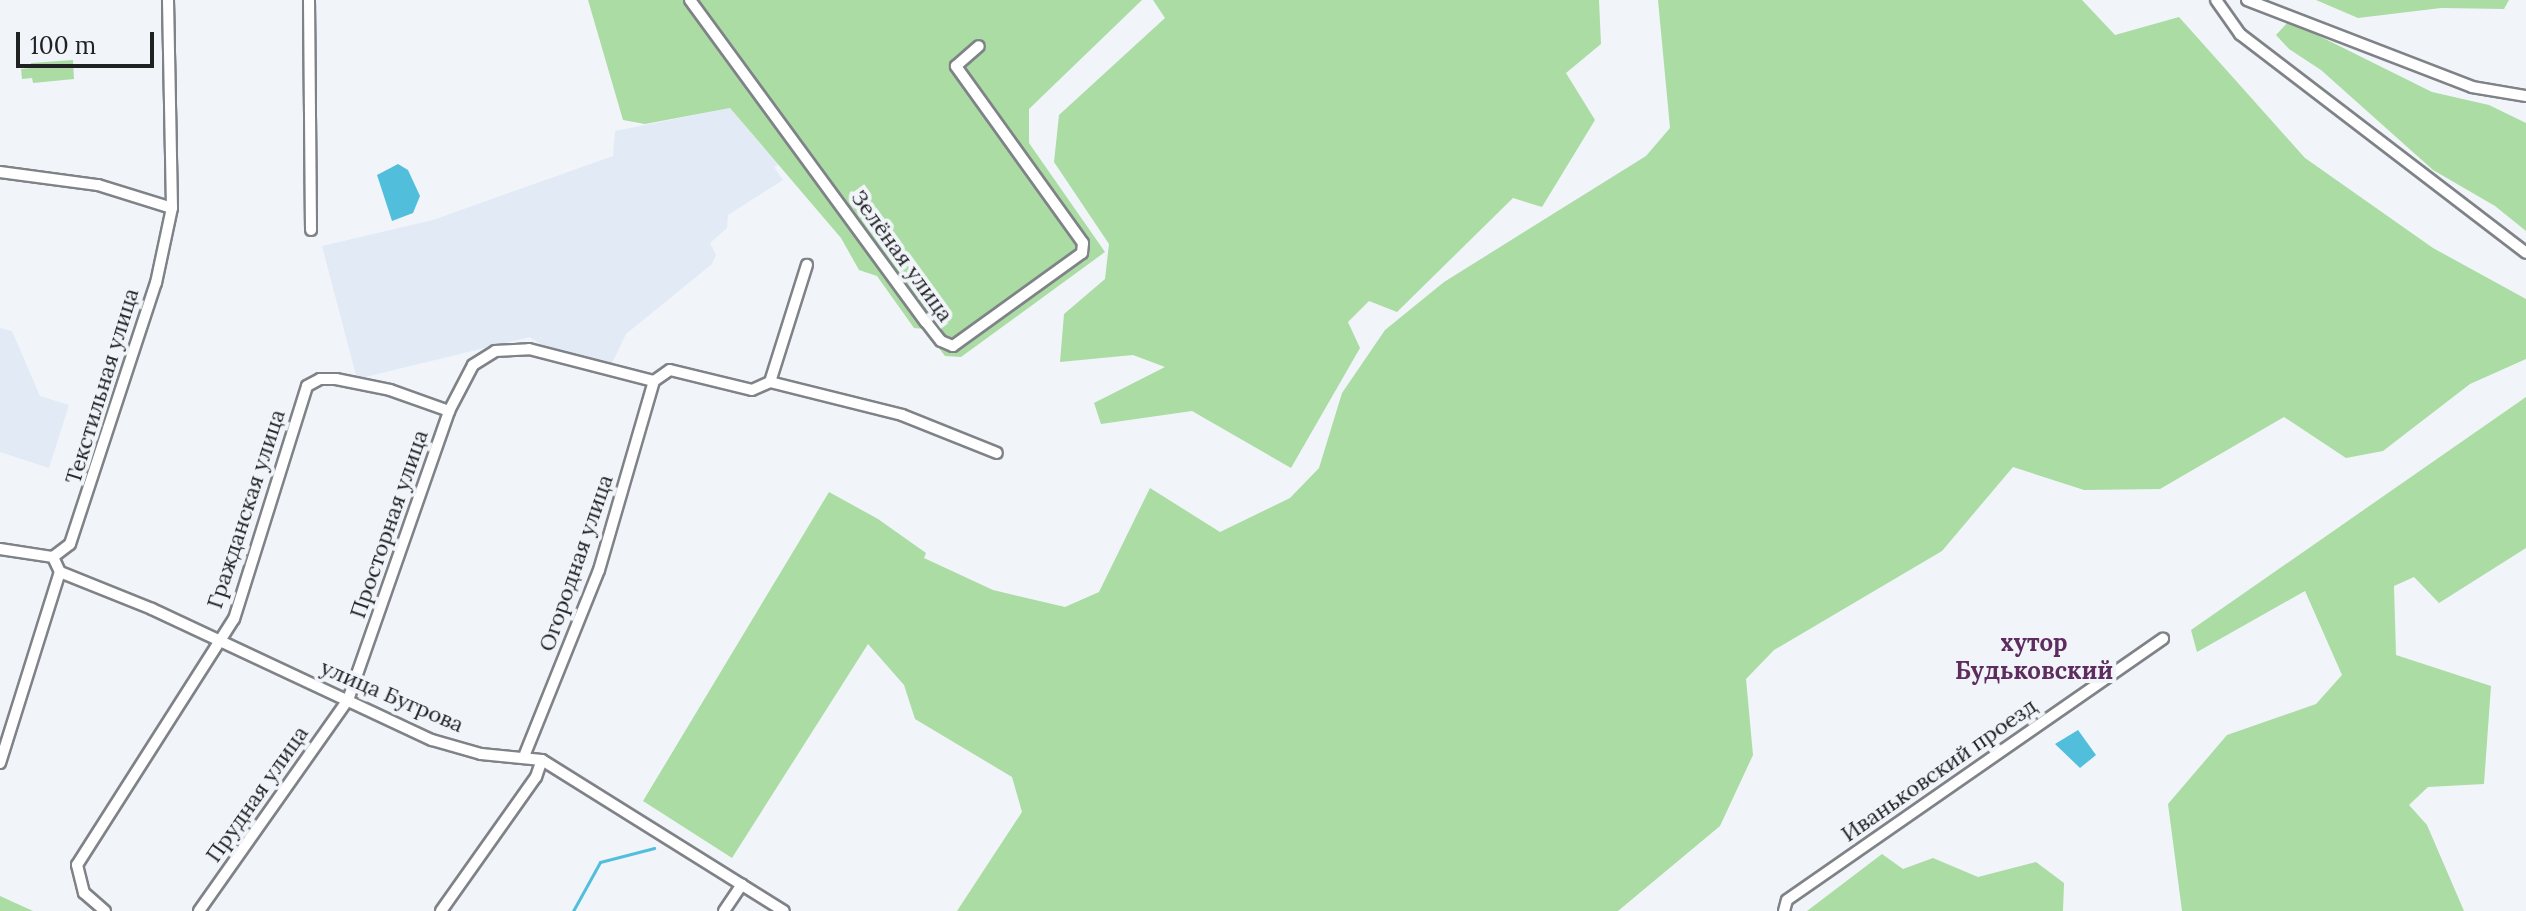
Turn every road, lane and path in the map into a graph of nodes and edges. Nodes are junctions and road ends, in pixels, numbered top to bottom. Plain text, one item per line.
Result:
1 (168, 0) edge
2 (309, 0) edge
3 (690, 0) edge
4 (2216, 0) edge
5 (2247, 0) edge
6 (979, 46) dead end
7 (2526, 96) edge
8 (0, 172) edge
9 (172, 208) junction
10 (311, 230) dead end
11 (2526, 253) edge
12 (807, 265) dead end
13 (654, 381) junction
14 (770, 382) junction
15 (449, 411) junction
16 (997, 453) dead end
17 (0, 549) edge
18 (53, 557) junction
19 (60, 572) junction
20 (2163, 639) dead end
21 (221, 641) junction
22 (348, 700) junction
23 (525, 754) junction
24 (542, 760) junction
25 (0, 763) edge
26 (742, 884) junction
27 (105, 911) edge
28 (199, 911) edge
29 (441, 911) edge
30 (724, 911) edge
31 (784, 911) edge
32 (1784, 911) edge

1 - 9 street, Текстильная улица
2 - 10 street
3 - 6 street, Зелёная улица
4 - 11 street
5 - 7 street
8 - 9 street
9 - 18 street, Текстильная улица
12 - 14 street
13 - 14 street
13 - 15 street, Просторная улица
13 - 23 street, Огородная улица
14 - 16 street
15 - 21 street, Гражданская улица
15 - 22 street, Просторная улица
17 - 18 street
18 - 19 street
19 - 21 street, улица Бугрова
19 - 25 street
20 - 32 street, Иваньковский проезд
21 - 22 street, улица Бугрова
21 - 27 street, Гражданская улица
22 - 23 street, улица Бугрова
22 - 28 street, Прудная улица
23 - 24 street, улица Бугрова
24 - 26 street, улица Бугрова
24 - 29 street
26 - 30 street
26 - 31 street, улица Бугрова

